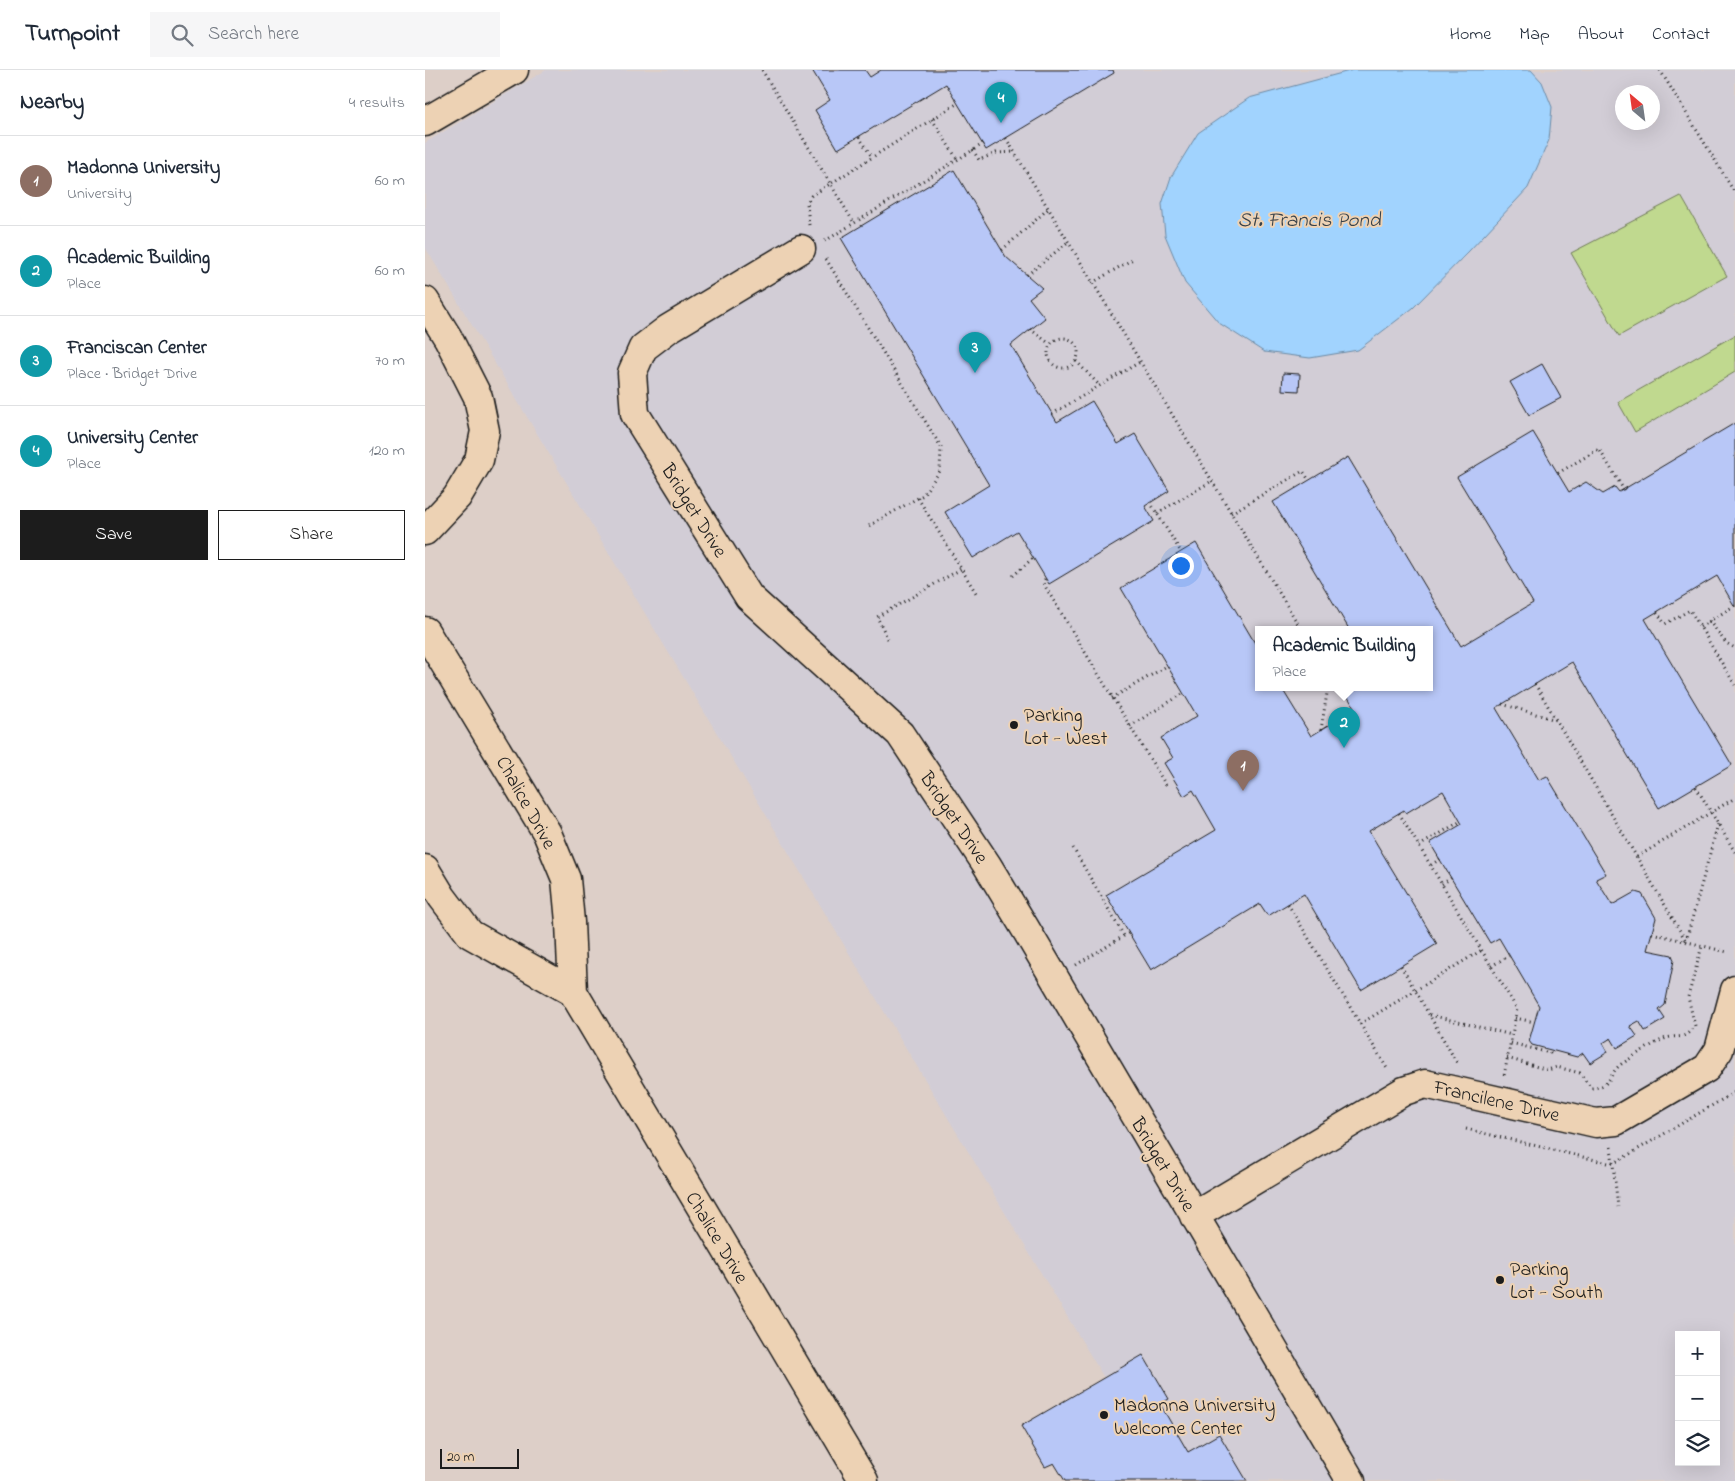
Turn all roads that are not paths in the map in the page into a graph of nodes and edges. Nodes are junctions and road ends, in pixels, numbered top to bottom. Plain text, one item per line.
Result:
1 (514, 70) edge
2 (425, 122) edge
3 (813, 244) road end
4 (425, 301) edge
5 (425, 531) edge
6 (425, 631) edge
7 (425, 869) edge
8 (1735, 990) edge
9 (573, 992) junction
10 (1194, 1216) junction
11 (864, 1481) edge
12 (1351, 1481) edge

1 - 2 street
3 - 10 street, Bridget Drive
4 - 5 street
6 - 9 street, Chalice Drive
7 - 9 street, Chalice Drive
8 - 10 street, Francilene Drive
9 - 11 street, Chalice Drive
10 - 12 street, Bridget Drive

